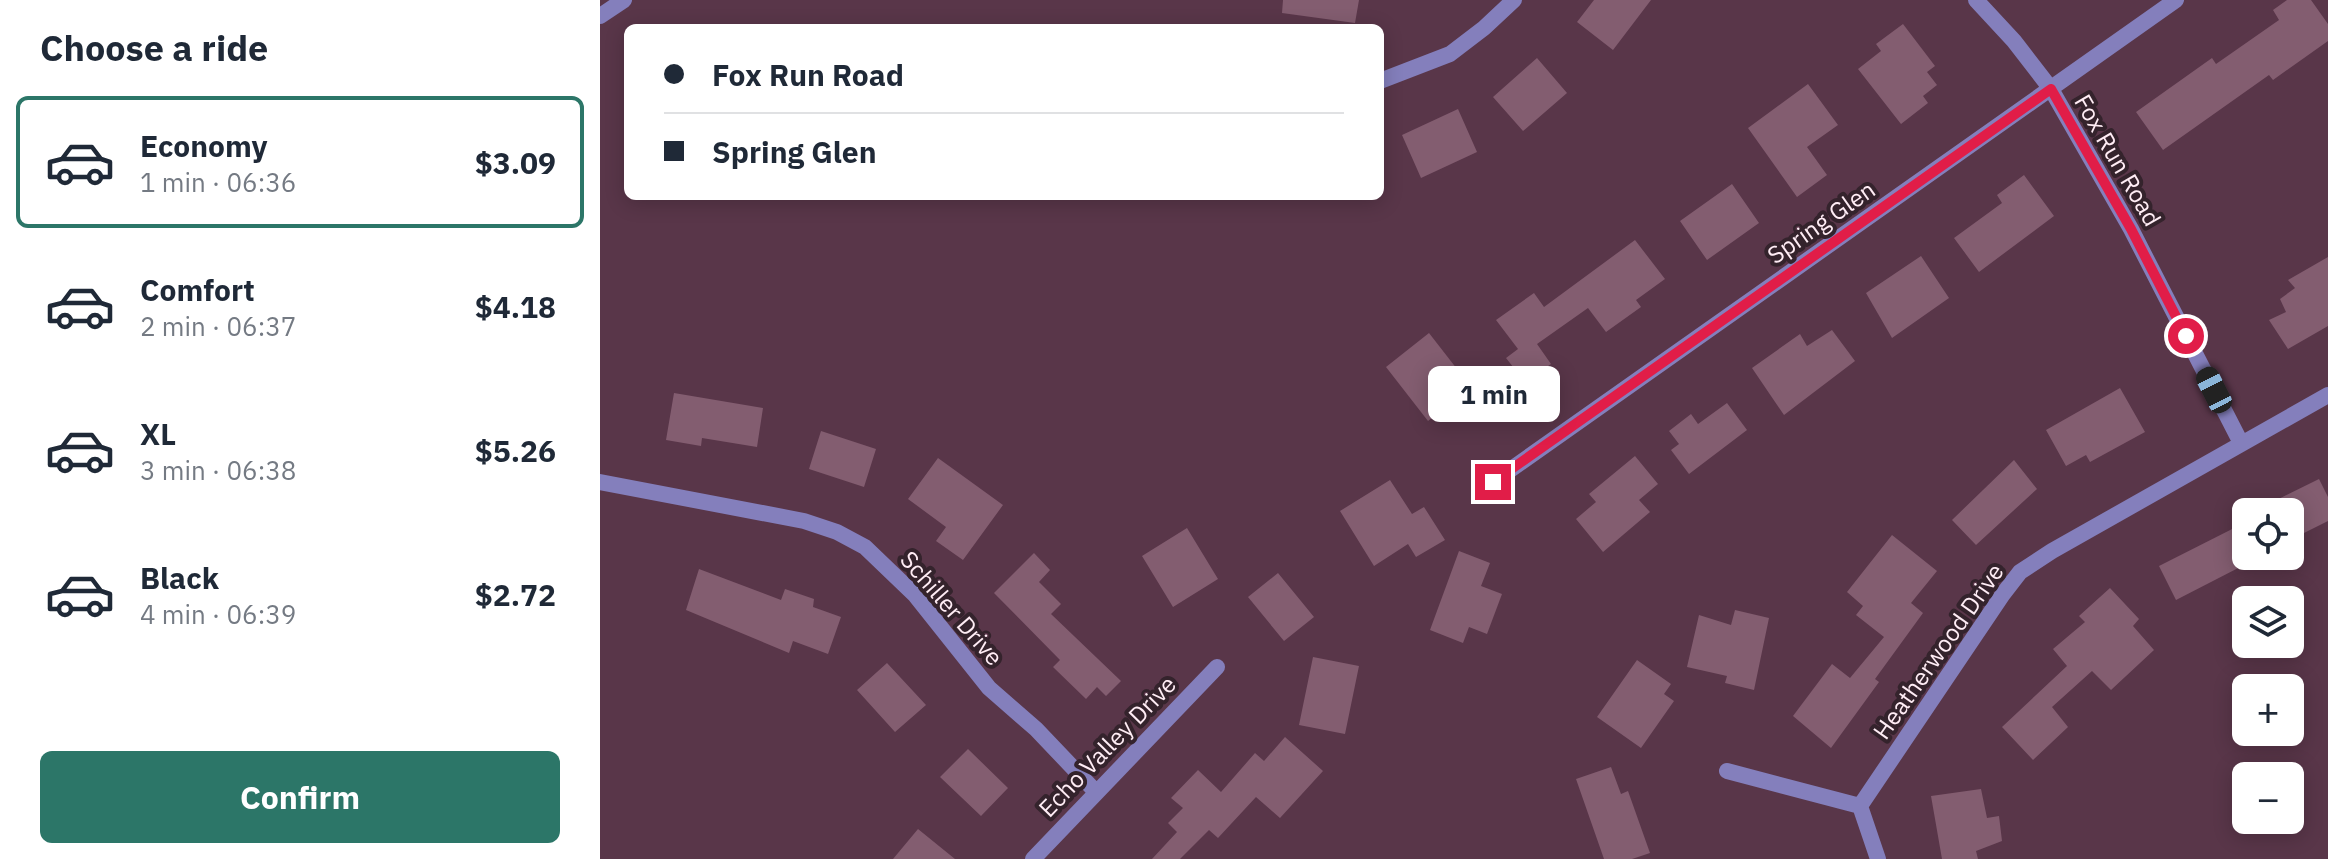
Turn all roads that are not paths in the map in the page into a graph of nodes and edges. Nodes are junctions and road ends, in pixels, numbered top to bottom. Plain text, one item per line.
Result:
1 (624, 0) edge
2 (1514, 0) edge
3 (1976, 0) edge
4 (2176, 0) edge
5 (600, 16) edge
6 (1384, 79) edge
7 (2051, 89) junction
8 (2328, 395) edge
9 (2241, 443) junction
10 (600, 482) edge
11 (1493, 482) dead end
12 (1217, 667) dead end
13 (1727, 771) dead end
14 (1096, 792) junction
15 (1860, 806) junction
16 (1033, 859) edge
17 (1878, 859) edge

1 - 5 street
2 - 6 street
3 - 7 street, Fox Run Road
4 - 7 street, Spring Glen
7 - 9 street, Fox Run Road
7 - 11 street, Spring Glen
8 - 9 street, Heatherwood Drive
9 - 15 street, Heatherwood Drive
10 - 14 street, Schiller Drive
12 - 14 street, Echo Valley Drive
13 - 15 street
14 - 16 street, Echo Valley Drive
15 - 17 street

